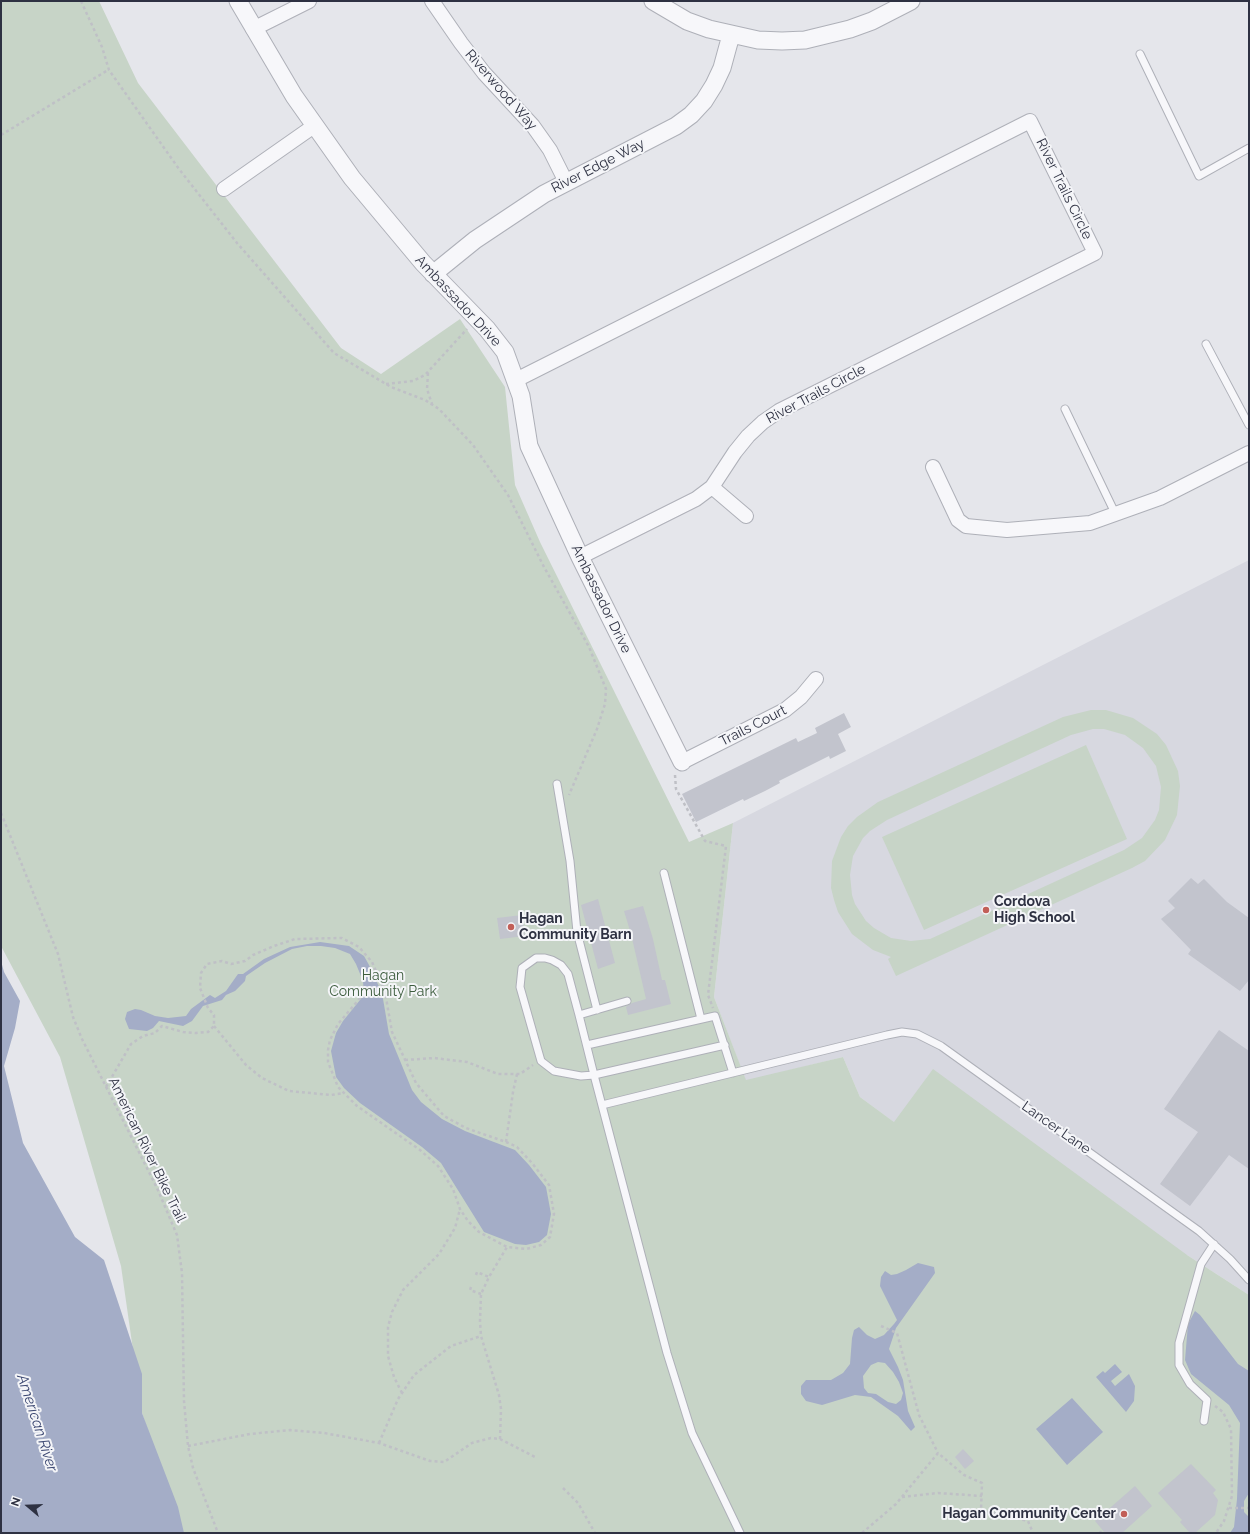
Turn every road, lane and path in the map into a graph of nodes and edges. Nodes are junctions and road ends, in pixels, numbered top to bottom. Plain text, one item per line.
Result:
1 (81, 1) edge
2 (238, 1) edge
3 (309, 1) edge
4 (432, 1) edge
5 (912, 1) edge
6 (655, 2) edge
7 (253, 29) junction
8 (731, 35) junction
9 (1140, 54) dead end
10 (109, 70) junction
11 (314, 126) junction
12 (1, 135) edge
13 (1249, 148) edge
14 (566, 182) junction
15 (224, 189) dead end
16 (433, 274) junction
17 (477, 319) junction
18 (1206, 344) dead end
19 (428, 372) junction
20 (516, 380) junction
21 (385, 384) junction
22 (433, 405) junction
23 (1065, 409) dead end
24 (1249, 426) edge
25 (1249, 452) edge
26 (933, 467) dead end
27 (712, 487) junction
28 (1115, 513) junction
29 (746, 516) dead end
30 (580, 557) junction
31 (816, 679) dead end
32 (682, 762) junction
33 (557, 784) dead end
34 (1, 813) edge
35 (562, 814) junction
36 (664, 873) dead end
37 (360, 985) dead end
38 (626, 1001) dead end
39 (597, 1010) junction
40 (580, 1015) junction
41 (715, 1016) junction
42 (701, 1020) junction
43 (214, 1026) junction
44 (587, 1045) junction
45 (725, 1045) junction
46 (405, 1060) junction
47 (541, 1061) junction
48 (733, 1073) junction
49 (517, 1074) junction
50 (594, 1074) junction
51 (106, 1087) junction
52 (344, 1093) junction
53 (602, 1105) junction
54 (506, 1142) junction
55 (460, 1209) junction
56 (1214, 1244) junction
57 (507, 1247) junction
58 (476, 1275) dead end
59 (489, 1277) junction
60 (1249, 1280) edge
61 (471, 1287) dead end
62 (482, 1294) junction
63 (882, 1326) dead end
64 (481, 1336) junction
65 (402, 1393) junction
66 (1207, 1400) junction
67 (1204, 1421) dead end
68 (500, 1439) junction
69 (379, 1443) junction
70 (188, 1446) junction
71 (938, 1453) junction
72 (535, 1457) dead end
73 (563, 1488) dead end
74 (982, 1496) junction
75 (901, 1497) junction
76 (1229, 1508) junction
77 (1247, 1508) edge
78 (218, 1533) edge
79 (595, 1533) edge
80 (740, 1533) edge
81 (862, 1533) edge
82 (1034, 1533) edge
83 (1216, 1533) edge

1 - 10 path
2 - 7 street, Ambassador Drive
3 - 7 street
4 - 14 street, Riverwood Way
5 - 8 street
6 - 8 street
7 - 11 street, Ambassador Drive
8 - 14 street, River Edge Way
9 - 13 lane
10 - 12 path
10 - 21 path
11 - 15 street
11 - 16 street, Ambassador Drive
14 - 16 street, River Edge Way
16 - 17 street, Ambassador Drive
17 - 19 path
17 - 20 street, Ambassador Drive
18 - 24 lane
19 - 21 path
19 - 22 path
20 - 27 street, River Trails Circle
20 - 30 street, Ambassador Drive
21 - 22 path
22 - 35 path
23 - 28 lane
25 - 28 street
26 - 28 street
27 - 29 street
27 - 30 street, River Trails Circle
30 - 32 street, Ambassador Drive
31 - 32 street, Trails Court
32 - 41 path
33 - 35 lane
34 - 51 path, American River Bike Trail
35 - 39 lane
36 - 42 lane
37 - 52 path
38 - 39 lane
39 - 40 lane
40 - 44 lane
40 - 47 lane
41 - 42 lane
41 - 45 lane
42 - 44 lane
43 - 46 path
43 - 51 path
43 - 52 path
44 - 50 lane
45 - 48 lane
45 - 50 lane
46 - 49 path
46 - 54 path
47 - 49 path
47 - 50 lane
48 - 53 lane, Lancer Lane
48 - 56 lane, Lancer Lane
49 - 54 path
50 - 53 lane
51 - 70 path, American River Bike Trail
52 - 55 path
53 - 80 lane
54 - 57 path
55 - 57 path
55 - 65 path
56 - 60 lane, Lancer Lane
56 - 66 lane
57 - 59 path
58 - 59 path
59 - 62 path
61 - 62 path
62 - 64 path
63 - 71 path
64 - 65 path
64 - 68 path
65 - 69 path
66 - 67 lane
66 - 76 path
68 - 69 path
68 - 72 path
69 - 70 path
70 - 78 path, American River Bike Trail
71 - 74 path
71 - 75 path
73 - 79 path
74 - 75 path
74 - 82 path
75 - 81 path
76 - 77 path
76 - 83 path

